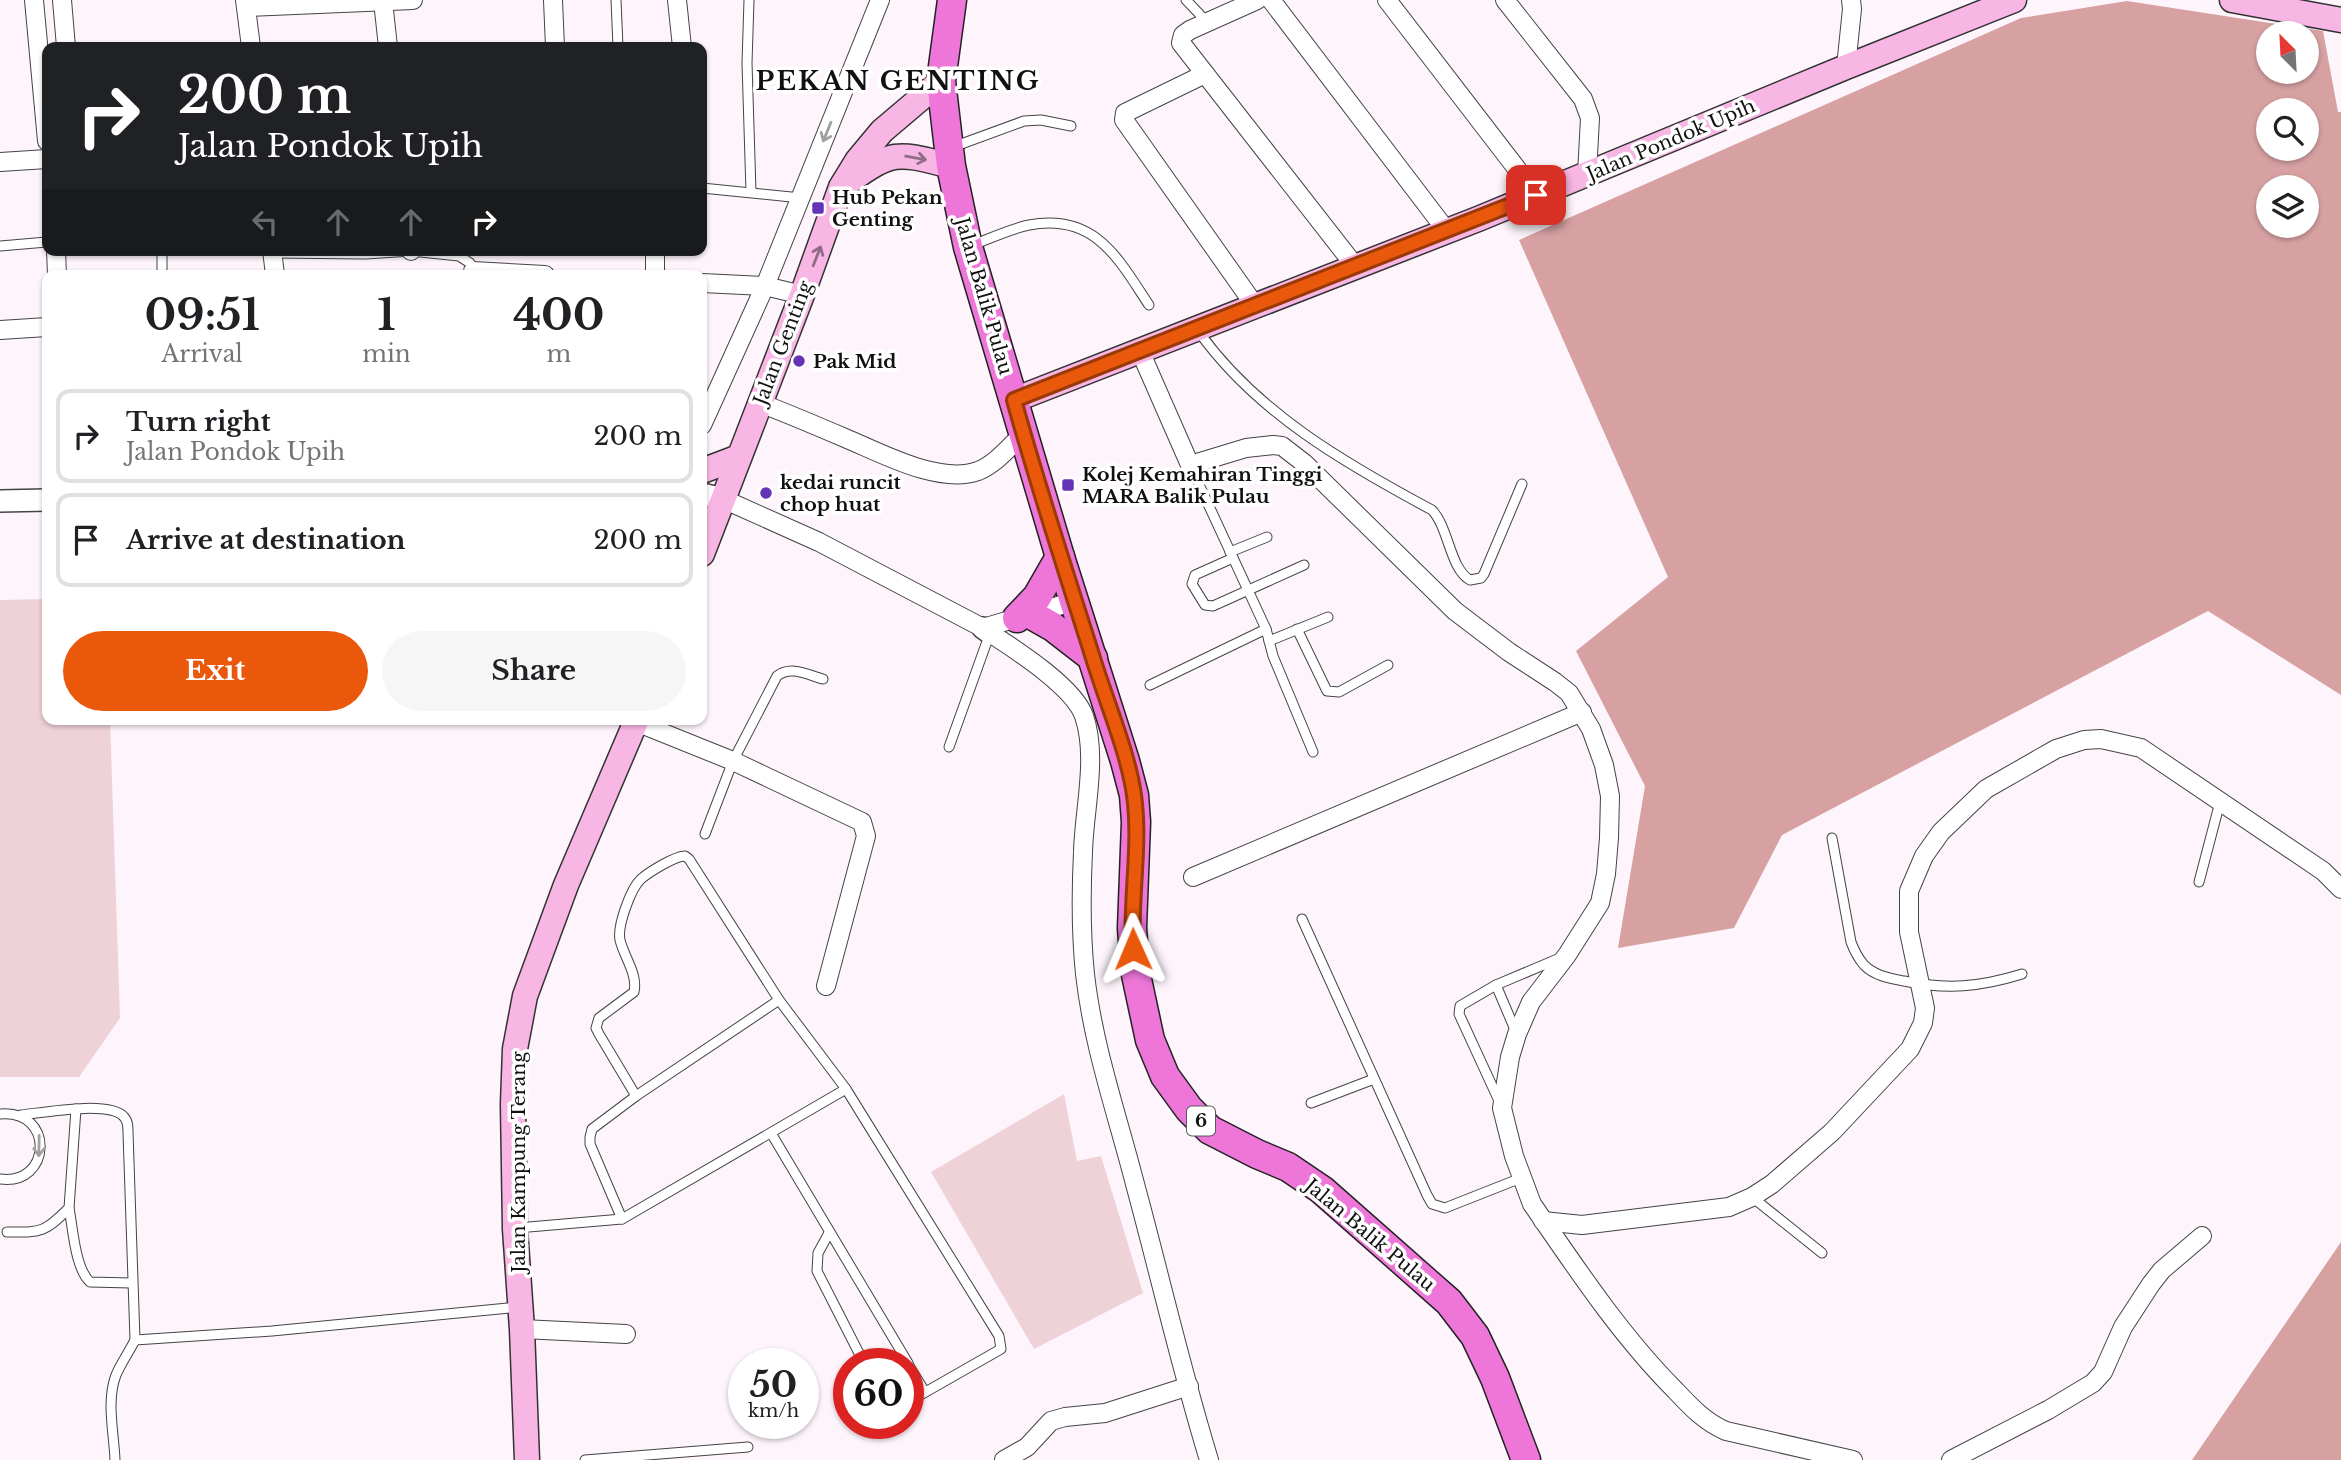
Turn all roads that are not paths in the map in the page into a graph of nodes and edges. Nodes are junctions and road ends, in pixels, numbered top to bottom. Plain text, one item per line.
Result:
1 (34, 0) edge
2 (62, 0) edge
3 (413, 0) edge
4 (554, 0) edge
5 (616, 0) edge
6 (677, 0) edge
7 (748, 0) edge
8 (880, 0) edge
9 (952, 0) edge
10 (1186, 0) edge
11 (1257, 0) edge
12 (1271, 0) edge
13 (1387, 0) edge
14 (1505, 0) edge
15 (1851, 0) edge
16 (2014, 0) edge
17 (2232, 0) edge
18 (383, 1) edge
19 (246, 4) edge
20 (2341, 20) edge
21 (1208, 23) junction
22 (66, 42) edge
23 (250, 42) edge
24 (387, 42) edge
25 (555, 42) edge
26 (618, 42) edge
27 (681, 42) edge
28 (1846, 67) junction
29 (1205, 74) junction
30 (42, 81) edge
31 (941, 81) junction
32 (1071, 126) dead end
33 (949, 157) junction
34 (42, 159) edge
35 (0, 162) edge
36 (1587, 174) junction
37 (841, 187) junction
38 (707, 188) edge
39 (751, 192) junction
40 (1536, 195) junction
41 (800, 198) junction
42 (1446, 230) junction
43 (42, 242) edge
44 (0, 246) edge
45 (968, 247) junction
46 (459, 256) edge
47 (1355, 265) junction
48 (472, 270) edge
49 (707, 283) edge
50 (765, 286) junction
51 (802, 295) junction
52 (1149, 305) dead end
53 (1256, 307) junction
54 (42, 327) edge
55 (1197, 329) junction
56 (0, 330) edge
57 (1140, 351) junction
58 (1014, 400) junction
59 (760, 403) junction
60 (707, 412) edge
61 (1023, 433) junction
62 (739, 457) junction
63 (1190, 465) junction
64 (707, 469) edge
65 (1522, 484) dead end
66 (712, 496) edge
67 (42, 500) edge
68 (0, 501) edge
69 (707, 525) edge
70 (1267, 537) dead end
71 (1232, 555) junction
72 (1060, 557) junction
73 (1304, 565) dead end
74 (1248, 591) junction
75 (1075, 601) junction
76 (1023, 616) junction
77 (1328, 617) dead end
78 (1266, 629) junction
79 (1297, 629) junction
80 (987, 630) junction
81 (1269, 641) junction
82 (1093, 657) junction
83 (1388, 665) dead end
84 (823, 679) dead end
85 (1150, 685) dead end
86 (1582, 712) junction
87 (635, 725) edge
88 (647, 725) edge
89 (949, 747) dead end
90 (1313, 752) dead end
91 (733, 761) junction
92 (2220, 802) junction
93 (705, 834) dead end
94 (1832, 838) dead end
95 (1193, 877) dead end
96 (2199, 882) dead end
97 (2341, 889) edge
98 (1302, 919) dead end
99 (1567, 955) junction
100 (2022, 974) dead end
101 (1496, 985) junction
102 (1920, 985) junction
103 (826, 986) dead end
104 (779, 1000) junction
105 (1517, 1034) junction
106 (1374, 1079) junction
107 (846, 1089) junction
108 (636, 1096) junction
109 (1311, 1103) dead end
110 (1502, 1108) junction
111 (76, 1110) junction
112 (0, 1113) edge
113 (21, 1115) junction
114 (771, 1133) junction
115 (1521, 1178) junction
116 (0, 1179) edge
117 (1752, 1197) junction
118 (69, 1208) junction
119 (622, 1219) junction
120 (1543, 1221) junction
121 (515, 1228) junction
122 (7, 1232) dead end
123 (829, 1233) junction
124 (2202, 1236) dead end
125 (1822, 1254) dead end
126 (131, 1283) junction
127 (521, 1318) junction
128 (626, 1334) dead end
129 (135, 1340) junction
130 (856, 1348) edge
131 (898, 1348) edge
132 (1189, 1386) junction
133 (925, 1392) edge
134 (748, 1447) dead end
135 (1203, 1458) edge
136 (116, 1460) edge
137 (527, 1460) edge
138 (585, 1460) edge
139 (1004, 1460) edge
140 (1526, 1460) edge
141 (1853, 1460) edge
142 (1951, 1460) edge

1 - 30 street
2 - 22 street
3 - 18 street
4 - 25 street
5 - 26 lane
6 - 27 street
7 - 39 lane
8 -> 41 street
9 - 31 main road, Jalan Balik Pulau / 6
10 - 21 lane
11 - 21 street
12 - 42 street
13 - 40 street
14 - 36 street
15 - 28 street
16 - 28 main road, Jalan Pondok Upih
17 - 20 main road
18 - 19 street
18 - 24 street
19 - 23 street
21 - 29 street
28 - 36 main road, Jalan Pondok Upih
29 - 47 street
29 - 53 street
31 - 33 main road, Jalan Balik Pulau / 6
31 - 37 main road, Jalan Genting
32 - 33 lane
37 -> 33 main road
33 - 45 main road, Jalan Balik Pulau / 6
34 - 35 street
36 - 40 main road, Jalan Pondok Upih
51 -> 37 main road, Jalan Genting
38 - 39 lane
39 - 41 lane
40 - 42 main road, Jalan Pondok Upih
41 - 50 street
42 - 47 main road, Jalan Pondok Upih
43 - 44 lane
45 - 52 lane
45 - 58 main road, Jalan Balik Pulau / 6
46 - 48 lane
47 - 53 main road, Jalan Pondok Upih
49 - 50 street
50 - 51 street
50 - 60 street
51 - 59 main road, Jalan Genting
53 - 55 main road, Jalan Pondok Upih
54 - 56 street
55 - 57 main road, Jalan Pondok Upih
55 - 65 lane
57 - 58 main road, Jalan Pondok Upih
57 - 63 street
58 - 61 main road, Jalan Balik Pulau / 6
59 - 61 street
59 - 62 main road, Jalan Genting
61 - 72 main road, Jalan Balik Pulau / 6
62 - 64 main road
62 - 66 main road, Jalan Genting
63 - 71 lane
63 - 86 street
66 - 69 main road
66 - 80 street
67 - 68 street
70 - 71 lane
71 - 74 lane
71 - 74 lane
72 - 75 main road, Jalan Balik Pulau / 6
72 - 76 main road
73 - 74 lane
74 - 78 lane
75 - 76 street
75 - 82 main road, Jalan Balik Pulau / 6
76 - 80 street
76 - 82 main road
77 - 79 lane
78 - 81 lane
78 - 85 lane
79 - 81 lane
79 - 83 lane
80 - 89 lane
80 - 132 street
81 - 90 lane
82 - 140 main road, Jalan Balik Pulau / 6
84 - 91 lane
86 - 95 street
86 - 99 street
87 - 121 main road, Jalan Kampung Terang
88 - 91 street
91 - 93 lane
91 - 103 street
92 - 96 lane
92 - 97 street
92 - 102 street
94 - 102 lane
98 - 106 lane
99 - 101 lane
99 - 105 street
100 - 102 lane
101 - 105 lane
101 - 110 lane
102 - 117 street
104 - 107 lane
104 - 108 lane
104 - 108 lane
105 - 110 street
106 - 109 lane
106 - 115 lane
107 - 114 lane
107 - 133 lane
108 - 119 lane
110 - 115 street
111 - 113 lane
111 - 118 lane
111 - 126 lane
112 - 113 lane
113 -> 116 lane
114 - 119 lane
114 - 123 lane
115 - 120 street
117 - 120 street
117 - 125 lane
118 - 122 lane
118 - 126 lane
119 - 121 lane
120 - 141 street
121 - 127 main road, Jalan Kampung Terang
123 - 130 lane
123 - 131 lane
124 - 142 street
126 - 129 lane
127 - 128 street
127 - 129 lane
127 - 137 main road, Jalan Kampung Terang
129 - 136 lane
132 - 135 street
132 - 139 street
134 - 138 lane

